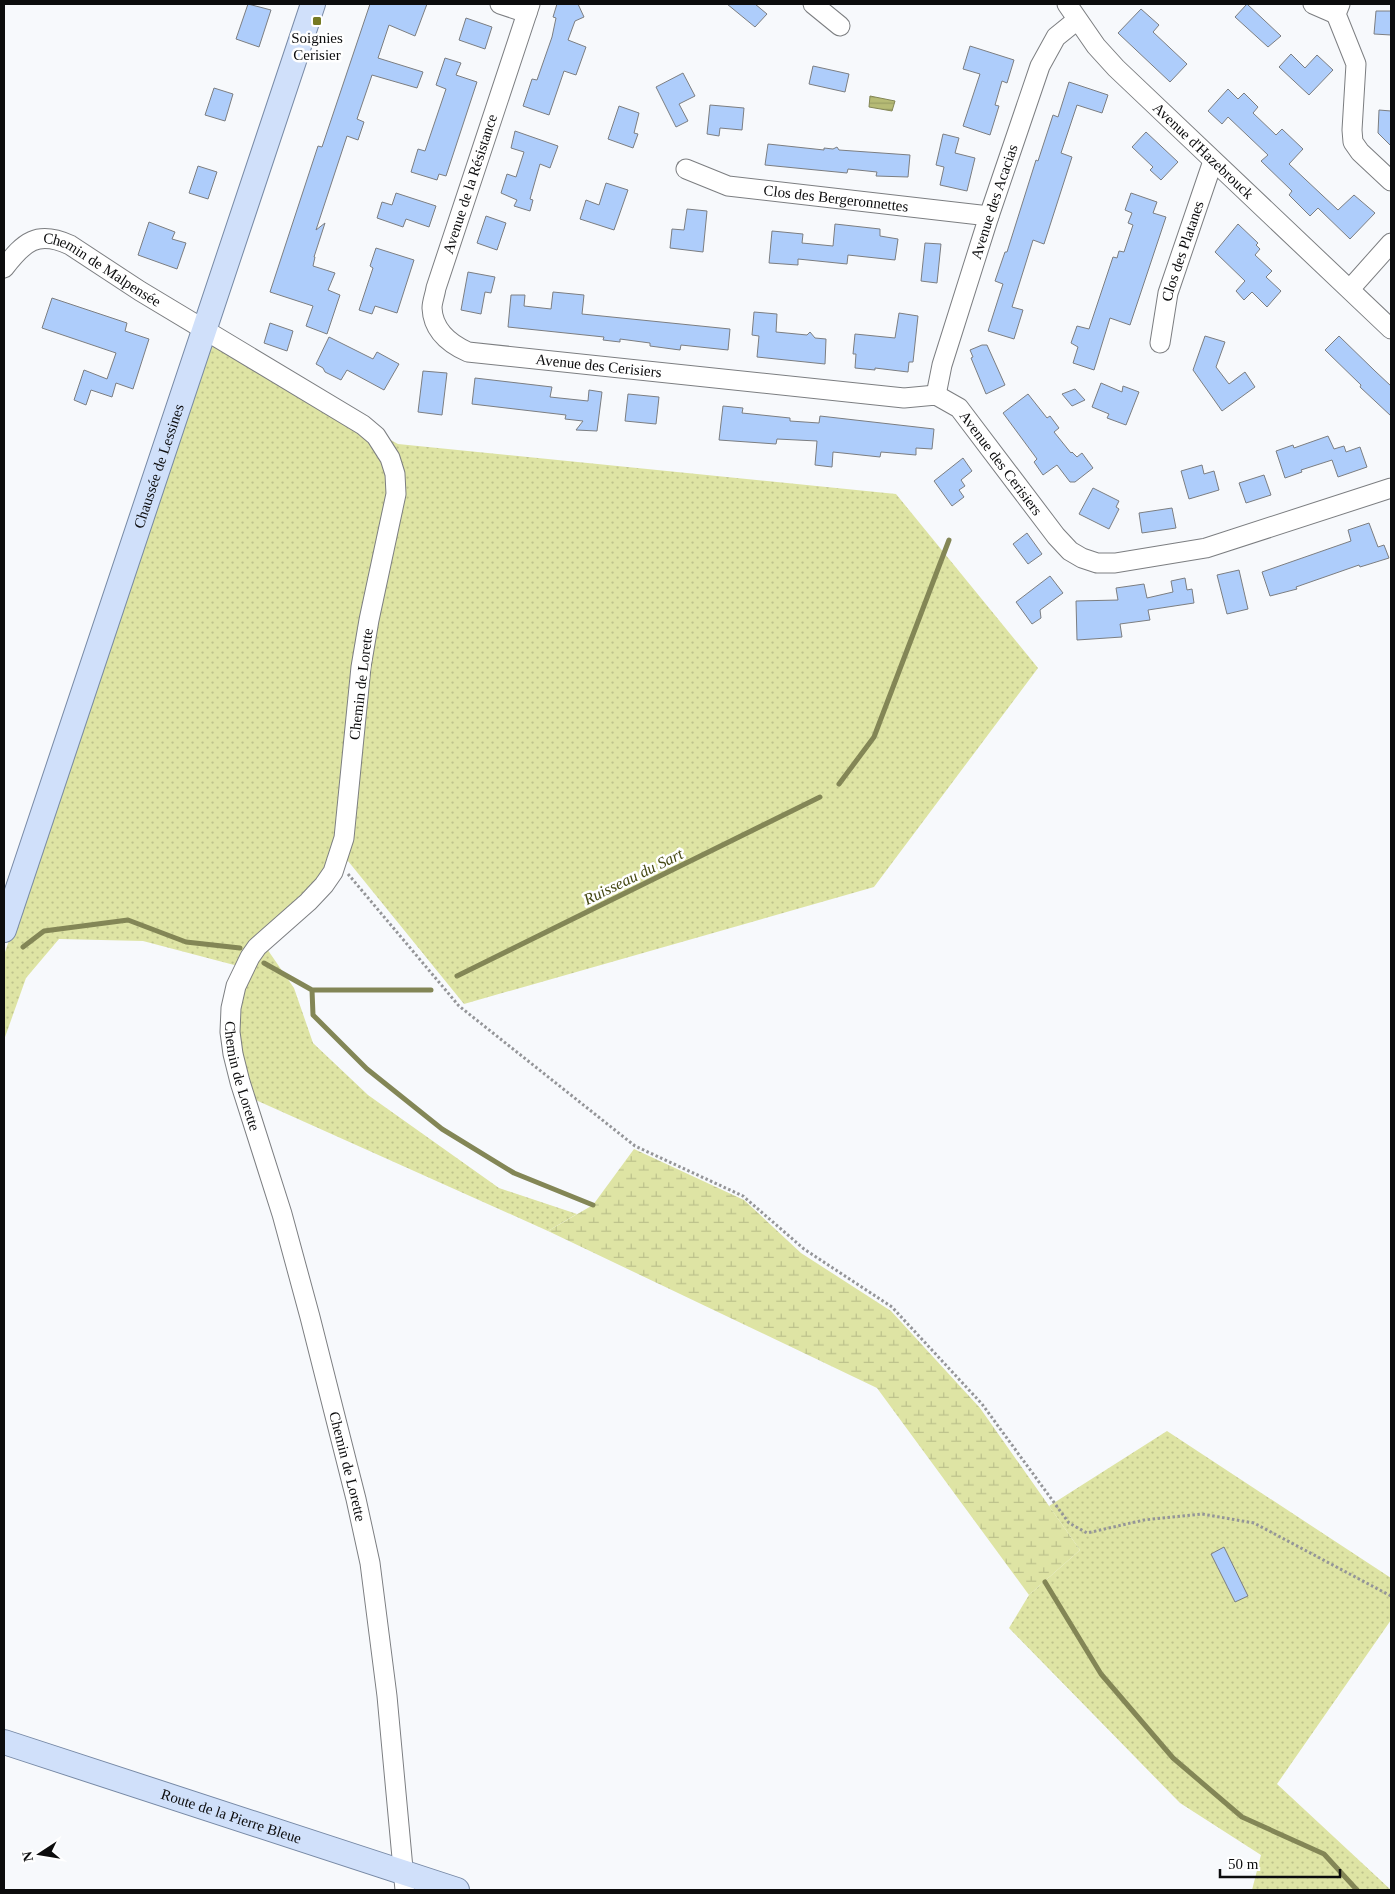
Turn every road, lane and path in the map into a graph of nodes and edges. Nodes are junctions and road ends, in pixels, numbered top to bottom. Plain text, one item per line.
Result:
1 (313, 4) edge
2 (500, 4) edge
3 (813, 4) edge
4 (1067, 4) edge
5 (1313, 4) edge
6 (528, 8) edge
7 (1338, 9) edge
8 (1077, 20) junction
9 (840, 26) dead end
10 (1213, 161) junction
11 (686, 169) dead end
12 (1391, 180) edge
13 (989, 216) junction
14 (1391, 243) edge
15 (4, 268) edge
16 (1350, 289) junction
17 (1391, 329) edge
18 (204, 330) junction
19 (1160, 343) dead end
20 (468, 352) joint
21 (936, 396) junction
22 (1391, 488) edge
23 (337, 860) junction
24 (4, 930) edge
25 (1391, 1596) edge
26 (4, 1742) edge
27 (405, 1882) edge
28 (457, 1890) edge

1 - 18 main road, Chaussée de Lessines
2 - 6 street
3 - 9 street
4 - 8 street, Avenue d'Hazebrouck
5 - 7 street
6 - 20 street, Avenue de la Résistance
7 - 12 street
8 - 10 street, Avenue d'Hazebrouck
8 - 13 street, Avenue des Acacias
10 - 16 street, Avenue d'Hazebrouck
10 - 19 street, Clos des Platanes
11 - 13 street, Clos des Bergeronnettes
13 - 21 street, Avenue des Acacias
14 - 16 street
15 - 18 street, Chemin de Malpensée
16 - 17 street
18 - 23 street, Chemin de Lorette
18 - 24 main road, Chaussée de Lessines
20 - 21 street, Avenue des Cerisiers
21 - 22 street, Avenue des Cerisiers
23 - 25 path
23 - 27 street, Chemin de Lorette
26 - 27 main road, Route de la Pierre Bleue
27 - 28 main road, Route de la Pierre Bleue

